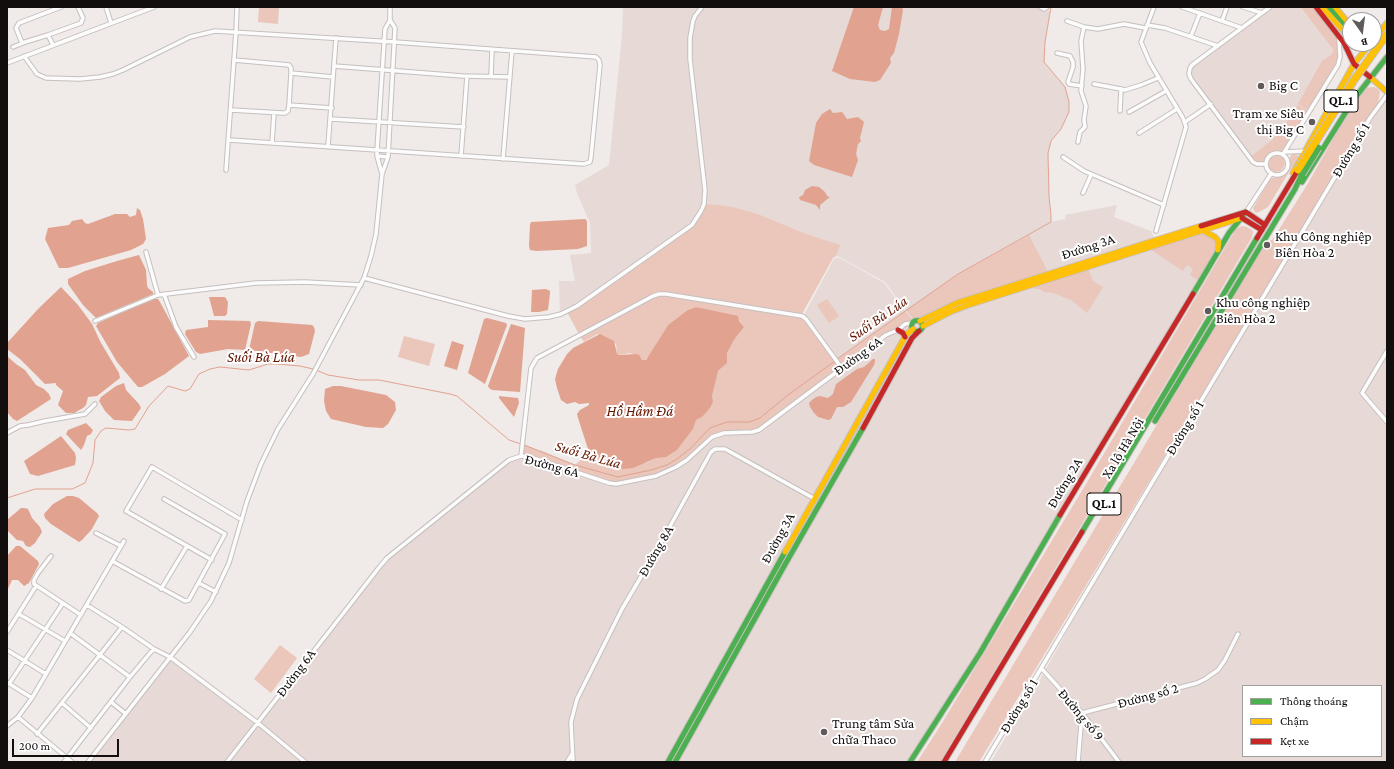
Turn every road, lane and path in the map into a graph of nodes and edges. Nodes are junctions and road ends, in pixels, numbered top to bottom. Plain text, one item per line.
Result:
1 (61, 7) edge
2 (78, 7) edge
3 (106, 7) edge
4 (154, 7) edge
5 (237, 7) edge
6 (390, 7) edge
7 (702, 7) edge
8 (1040, 7) edge
9 (1047, 7) edge
10 (1154, 7) edge
11 (1182, 7) edge
12 (1227, 7) edge
13 (1243, 7) edge
14 (1270, 7) edge
15 (1316, 7) edge
16 (1322, 7) edge
17 (1329, 7) edge
18 (1335, 7) edge
19 (1200, 13) junction
20 (1262, 13) junction
21 (1342, 15) edge
22 (390, 20) junction
23 (1067, 21) dead end
24 (1222, 21) junction
25 (1342, 22) edge
26 (111, 23) junction
27 (1146, 26) junction
28 (1084, 27) junction
29 (1242, 28) junction
30 (1342, 30) edge
31 (236, 32) junction
32 (48, 35) junction
33 (1192, 36) junction
34 (1339, 37) junction
35 (336, 38) junction
36 (1387, 41) edge
37 (384, 42) junction
38 (395, 42) junction
39 (23, 43) junction
40 (53, 45) junction
41 (1218, 46) junction
42 (13, 47) dead end
43 (492, 50) junction
44 (512, 51) junction
45 (1363, 52) edge
46 (1370, 52) edge
47 (1378, 52) edge
48 (1057, 53) dead end
49 (24, 56) junction
50 (1386, 58) edge
51 (234, 60) junction
52 (7, 63) edge
53 (1354, 64) junction
54 (334, 66) junction
55 (1387, 67) edge
56 (382, 70) junction
57 (393, 71) junction
58 (291, 73) junction
59 (467, 76) junction
60 (491, 76) junction
61 (333, 77) junction
62 (510, 77) junction
63 (1370, 77) junction
64 (1158, 78) junction
65 (1347, 78) junction
66 (1094, 84) dead end
67 (1082, 86) junction
68 (1362, 87) junction
69 (1121, 89) junction
70 (1166, 91) junction
71 (1387, 94) edge
72 (1211, 104) junction
73 (289, 105) junction
74 (332, 108) junction
75 (1177, 109) junction
76 (231, 110) junction
77 (1120, 111) dead end
78 (1129, 112) dead end
79 (274, 113) junction
80 (331, 119) junction
81 (378, 121) junction
82 (390, 122) junction
83 (1185, 122) junction
84 (464, 127) junction
85 (1139, 133) dead end
86 (229, 140) junction
87 (1078, 142) dead end
88 (272, 143) junction
89 (328, 146) junction
90 (377, 150) junction
91 (389, 151) junction
92 (1305, 151) junction
93 (1284, 153) junction
94 (377, 156) junction
95 (461, 156) junction
96 (388, 157) junction
97 (1063, 157) dead end
98 (503, 159) junction
99 (1265, 164) junction
100 (226, 170) dead end
101 (1300, 172) junction
102 (382, 174) junction
103 (1271, 174) junction
104 (1091, 175) junction
105 (1291, 187) junction
106 (1083, 193) dead end
107 (1164, 205) junction
108 (1244, 215) junction
109 (1263, 228) junction
110 (1202, 230) junction
111 (1156, 232) dead end
112 (146, 252) dead end
113 (1217, 254) junction
114 (364, 278) junction
115 (1042, 279) junction
116 (361, 285) junction
117 (164, 294) junction
118 (158, 295) junction
119 (95, 321) dead end
120 (918, 326) junction
121 (898, 330) junction
122 (905, 337) junction
123 (1387, 351) edge
124 (194, 357) dead end
125 (840, 366) junction
126 (95, 404) dead end
127 (1387, 422) edge
128 (7, 433) edge
129 (521, 456) junction
130 (164, 499) dead end
131 (818, 501) junction
132 (242, 520) junction
133 (96, 533) dead end
134 (124, 541) dead end
135 (121, 546) junction
136 (187, 546) junction
137 (51, 556) dead end
138 (212, 560) junction
139 (112, 561) junction
140 (199, 583) junction
141 (36, 586) junction
142 (162, 589) junction
143 (216, 592) junction
144 (63, 603) junction
145 (87, 605) junction
146 (19, 614) junction
147 (81, 615) junction
148 (122, 627) junction
149 (45, 630) junction
150 (7, 632) edge
151 (70, 633) junction
152 (1238, 634) dead end
153 (65, 641) junction
154 (154, 649) junction
155 (7, 650) edge
156 (101, 655) junction
157 (170, 657) junction
158 (24, 661) junction
159 (1042, 669) junction
160 (46, 674) junction
161 (130, 677) junction
162 (8, 683) edge
163 (32, 698) junction
164 (111, 702) junction
165 (62, 703) junction
166 (1082, 713) junction
167 (126, 714) junction
168 (18, 718) junction
169 (258, 723) junction
170 (7, 726) edge
171 (91, 728) junction
172 (37, 734) junction
173 (572, 754) junction
174 (66, 758) junction
175 (64, 762) edge
176 (72, 762) edge
177 (88, 762) edge
178 (228, 762) edge
179 (305, 762) edge
180 (567, 762) edge
181 (573, 762) edge
182 (668, 762) edge
183 (675, 762) edge
184 (910, 762) edge
185 (944, 762) edge
186 (949, 762) edge
187 (985, 762) edge
188 (1078, 762) edge
189 (1119, 762) edge

1 - 39 street
2 - 32 street
3 - 26 street
4 - 26 street
5 - 31 street
6 - 22 street
7 - 114 street
8 - 9 street
10 - 27 street
11 - 19 street
12 - 24 street
13 - 20 street
14 - 20 street
15 - 34 main road, QL.1
16 - 30 main road
17 - 25 main road
18 - 21 main road
19 - 24 street
19 - 33 street
20 - 29 street
22 - 37 street
22 - 38 street
23 - 28 street
24 - 29 street
26 - 40 street
27 - 28 street
27 - 33 street
27 - 64 street
28 - 67 street
29 - 41 street
31 - 35 street
31 - 49 street
31 - 51 street
32 - 39 street
32 - 40 street
33 - 41 street
34 - 53 main road, QL.1
34 - 93 street
35 - 37 street
35 - 54 street
36 - 101 main road, QL.1, bridge
37 - 38 street
37 - 56 street
38 - 43 street
38 - 57 street
39 - 42 street
40 - 49 street
41 - 72 street
43 - 44 street
43 - 60 street
44 - 62 street
44 - 98 street
45 - 53 main road, Xa lộ Hà Nội / QL.1
46 - 101 main road, QL.1, bridge
47 - 50 main road
48 - 67 street
49 - 52 street
50 - 55 main road
50 - 63 main road, Xa lộ Hà Nội / QL.1
51 - 58 street
51 - 76 street
53 - 63 main road, QL.1
53 - 65 main road, Xa lộ Hà Nội / QL.1
54 - 56 street
54 - 61 street
56 - 57 street
56 - 81 street
57 - 59 street
57 - 82 street
58 - 61 street
58 - 73 street
59 - 60 street
59 - 84 street
60 - 62 street
61 - 74 street
62 - 98 street
63 - 68 main road, Xa lộ Hà Nội / QL.1
63 - 71 main road
64 - 69 street
64 - 70 street
65 - 68 main road
65 - 92 main road, Xa lộ Hà Nội / QL.1
66 - 69 street
67 - 87 street
68 - 105 main road, Xa lộ Hà Nội / QL.1
69 - 77 street
70 - 75 street
70 - 78 street
71 - 159 street, Đường số 1
72 - 83 street
72 - 99 street
73 - 74 street
73 - 79 street
74 - 80 street
75 - 83 street
75 - 85 street
76 - 79 street
76 - 86 street
79 - 88 street
80 - 81 street
80 - 89 street
81 - 82 street
81 - 90 street
82 - 84 street
82 - 91 street
83 - 107 street
84 - 95 street
86 - 88 street
86 - 100 street
88 - 89 street
89 - 90 street
90 - 91 street
90 - 94 street
91 - 95 street
91 - 96 street
92 - 93 street
92 - 105 main road, Xa lộ Hà Nội / QL.1
93 - 99 street
93 - 103 street
94 - 96 street
94 - 102 street
95 - 98 street
96 - 102 street
97 - 104 street
99 - 103 street
101 - 105 main road, Xa lộ Hà Nội / QL.1
102 - 114 street
103 - 108 street, Đường 2A
104 - 106 street
104 - 107 street
105 - 109 main road, Xa lộ Hà Nội / QL.1
105 - 186 main road, Xa lộ Hà Nội / QL.1
107 - 111 street
108 - 109 main road
108 - 110 main road, Đường 3A
108 - 113 main road, Đường 2A
108 - 115 main road, Đường 3A
109 - 185 main road, Xa lộ Hà Nội / QL.1
110 - 113 main road
110 - 115 main road, Đường 3A
112 - 118 street
113 - 184 main road, Đường 2A
114 - 116 street
115 - 120 main road, Đường 3A
116 - 117 street
116 - 132 street
117 - 118 street
117 - 124 street
118 - 119 street
120 - 121 street, Đường 6A
120 - 122 main road, Đường 3A
120 - 131 main road, Đường 3A
121 - 122 main road
121 - 125 street, Đường 6A
122 - 131 main road, Đường 3A
123 - 127 street
125 - 129 street, Đường 6A
125 - 129 street
126 - 128 street
129 - 169 street, Đường 6A
130 - 138 street
131 - 173 street, Đường 8A
131 - 182 main road, Đường 3A
131 - 183 main road, Đường 3A
132 - 136 street
132 - 143 street
133 - 135 street
134 - 135 street
135 - 139 street
136 - 138 street
136 - 142 street
137 - 141 street
138 - 140 street
139 - 142 street
139 - 145 street
140 - 142 street
140 - 143 street
141 - 144 street
141 - 146 street
143 - 157 street
144 - 147 street
144 - 149 street
145 - 147 street
145 - 148 street
146 - 149 street
146 - 150 street
147 - 151 street
148 - 154 street
148 - 156 street
149 - 153 street
149 - 158 street
151 - 153 street
151 - 156 street
152 - 166 street, Đường số 2
153 - 160 street
154 - 157 street
154 - 161 street
155 - 158 street
156 - 161 street
156 - 165 street
157 - 167 street
157 - 169 street
158 - 160 street
158 - 162 street
159 - 166 street, Đường số 9
159 - 187 street, Đường số 1
160 - 163 street
161 - 164 street
162 - 163 street
163 - 168 street
164 - 167 street
164 - 171 street
165 - 171 street
165 - 172 street
166 - 188 street
166 - 189 street, Đường số 9
167 - 177 street
168 - 170 street
168 - 172 street
169 - 178 street, Đường 6A
169 - 179 street
171 - 174 street
172 - 174 street
173 - 180 street
173 - 181 street, Đường 8A
174 - 175 street
174 - 176 street

